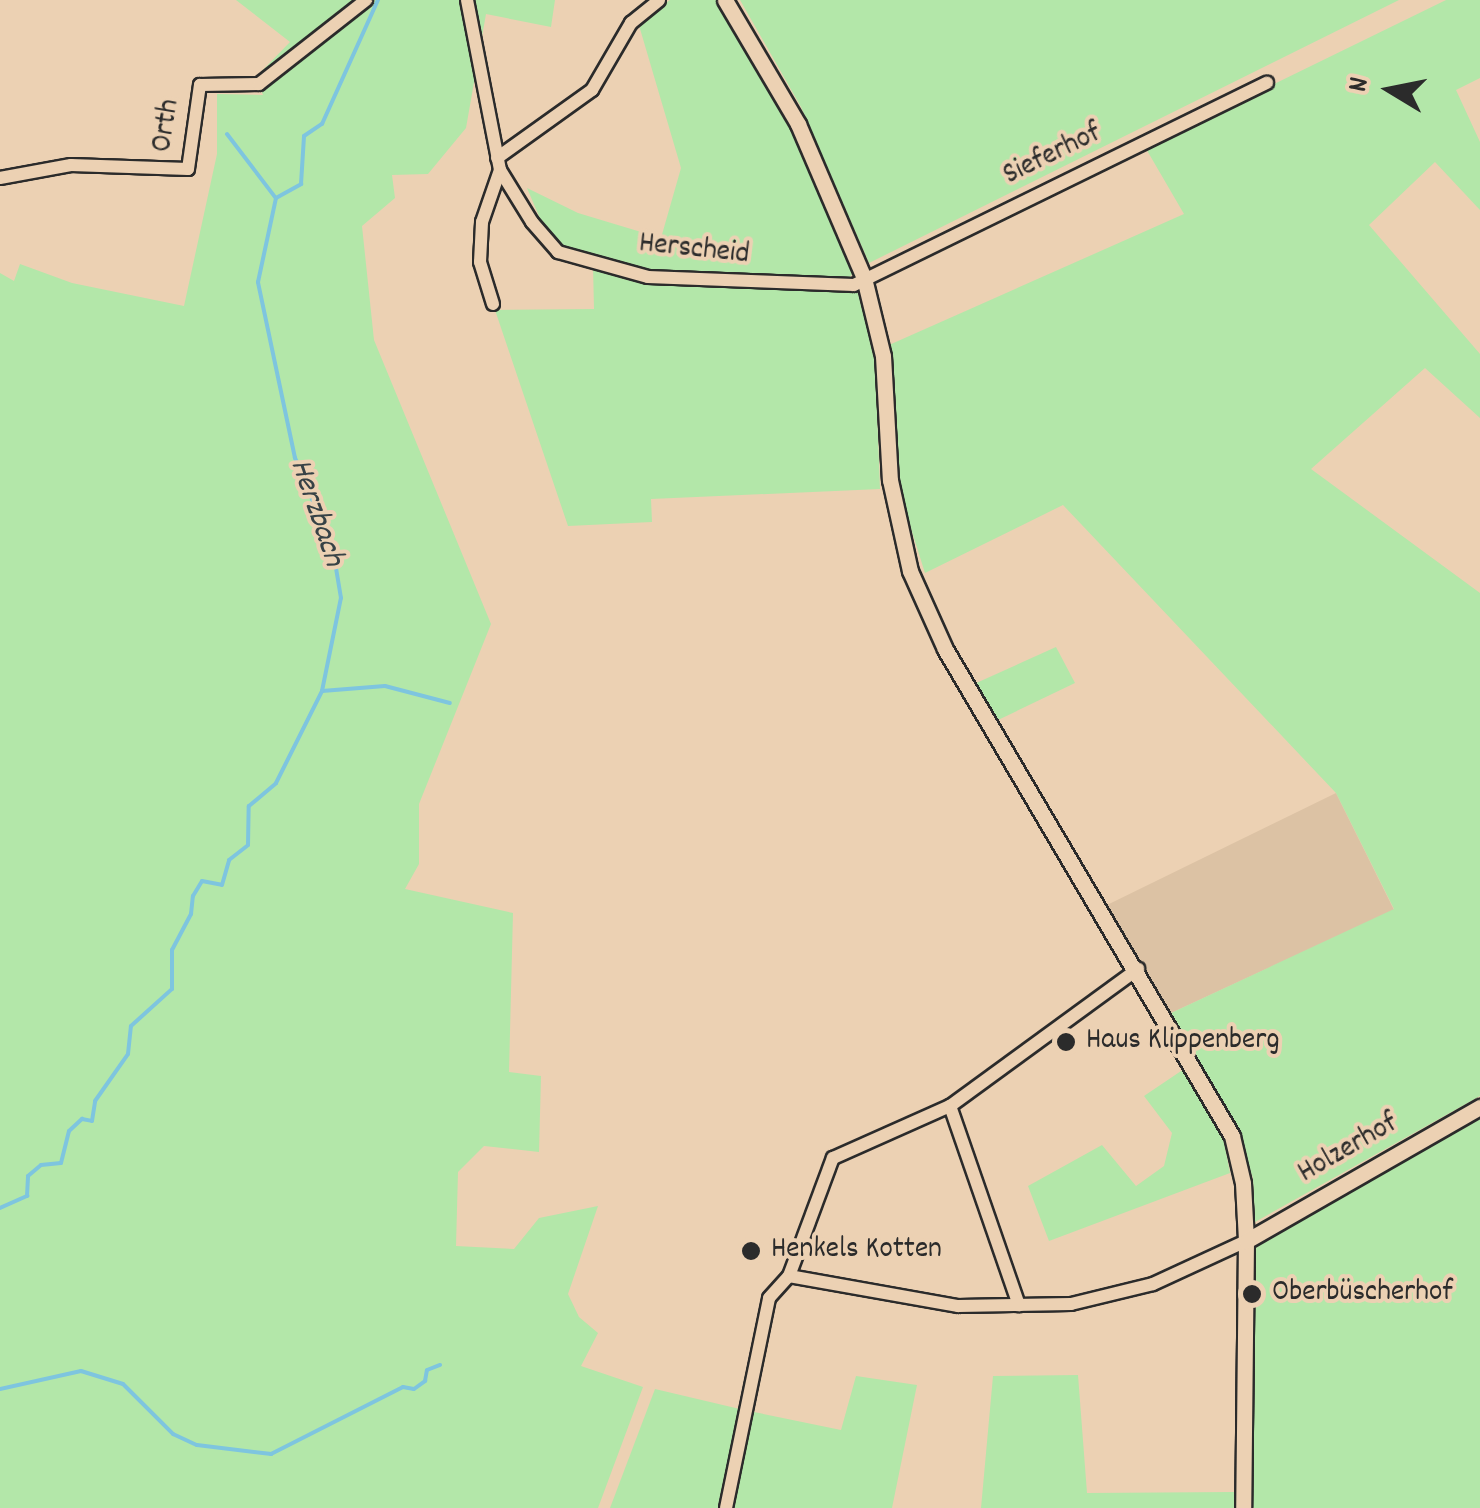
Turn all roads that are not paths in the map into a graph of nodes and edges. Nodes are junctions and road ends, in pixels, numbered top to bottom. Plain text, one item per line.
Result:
1 (467, 0) edge
2 (660, 0) edge
3 (725, 0) edge
4 (362, 4) edge
5 (1266, 82) dead end
6 (498, 164) junction
7 (0, 178) edge
8 (864, 278) junction
9 (493, 304) dead end
10 (1138, 969) junction
11 (950, 1106) junction
12 (1480, 1108) edge
13 (1246, 1241) junction
14 (789, 1276) junction
15 (1019, 1305) junction
16 (726, 1508) edge
17 (1243, 1508) edge

1 - 6 street, Herscheid
2 - 6 street
3 - 8 street
4 - 7 street, Orth
5 - 8 street, Sieferhof
6 - 8 street, Herscheid
6 - 9 street, Herscheid
8 - 10 street
10 - 11 street
10 - 13 street
11 - 14 street
11 - 15 street
12 - 13 street, Holzerhof
13 - 15 street
13 - 17 street
14 - 15 street
14 - 16 street

